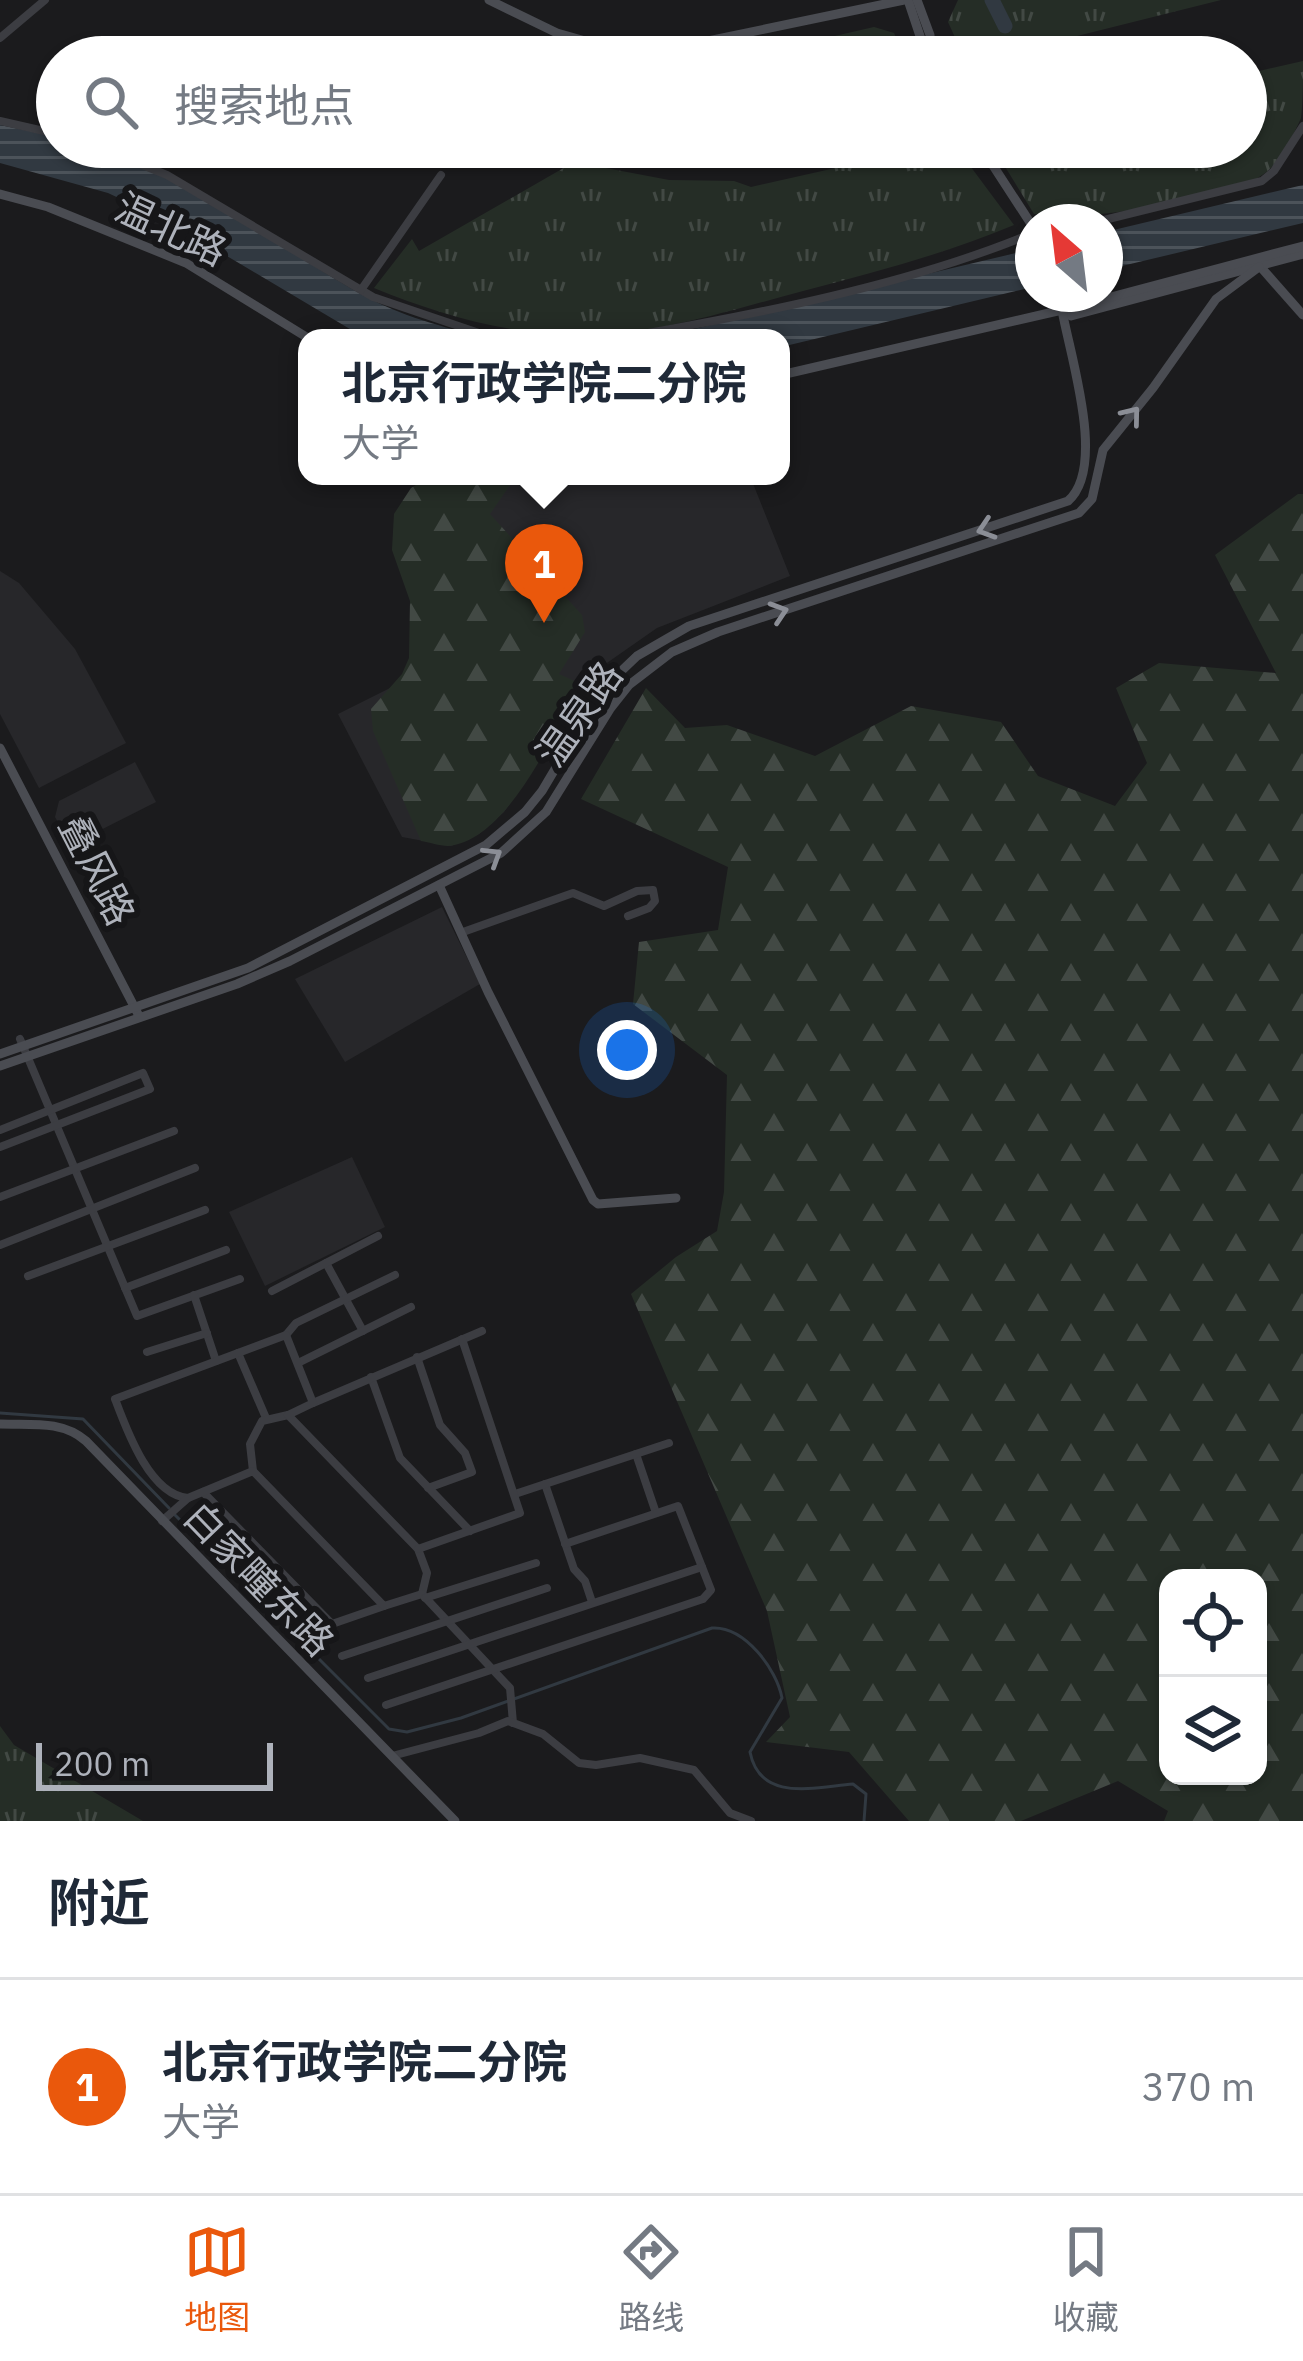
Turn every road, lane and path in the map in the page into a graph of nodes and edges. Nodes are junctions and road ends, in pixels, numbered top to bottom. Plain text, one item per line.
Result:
1 (45, 0) edge
2 (489, 0) edge
3 (906, 0) edge
4 (917, 0) edge
5 (565, 36) edge
6 (732, 36) edge
7 (921, 36) edge
8 (930, 36) edge
9 (0, 38) edge
10 (0, 121) edge
11 (1303, 126) edge
12 (36, 129) edge
13 (150, 168) edge
14 (994, 168) edge
15 (441, 175) dead end
16 (0, 194) edge
17 (1017, 204) edge
18 (1123, 215) edge
19 (1015, 236) edge
20 (1303, 250) edge
21 (1258, 263) junction
22 (361, 290) junction
23 (1123, 295) edge
24 (1053, 312) edge
25 (1062, 312) edge
26 (1303, 314) edge
27 (467, 329) edge
28 (661, 329) edge
29 (298, 332) edge
30 (790, 373) edge
31 (1058, 506) junction
32 (1063, 519) junction
33 (0, 748) edge
34 (437, 880) junction
35 (628, 916) dead end
36 (463, 932) junction
37 (138, 1014) junction
38 (24, 1047) junction
39 (0, 1054) edge
40 (0, 1066) edge
41 (50, 1110) junction
42 (57, 1125) junction
43 (0, 1130) edge
44 (174, 1131) dead end
45 (0, 1147) edge
46 (75, 1168) junction
47 (195, 1168) dead end
48 (0, 1197) edge
49 (676, 1198) dead end
50 (92, 1209) junction
51 (205, 1210) dead end
52 (378, 1236) dead end
53 (0, 1245) edge
54 (108, 1246) junction
55 (226, 1250) dead end
56 (326, 1263) junction
57 (395, 1275) dead end
58 (28, 1276) dead end
59 (240, 1279) dead end
60 (125, 1288) junction
61 (272, 1291) dead end
62 (194, 1295) junction
63 (345, 1299) junction
64 (411, 1307) dead end
65 (363, 1331) junction
66 (482, 1331) dead end
67 (207, 1334) junction
68 (286, 1335) junction
69 (462, 1339) junction
70 (147, 1352) dead end
71 (238, 1353) junction
72 (416, 1357) junction
73 (216, 1361) junction
74 (298, 1364) junction
75 (371, 1378) junction
76 (314, 1403) junction
77 (288, 1415) junction
78 (266, 1418) junction
79 (0, 1424) edge
80 (669, 1443) dead end
81 (636, 1454) junction
82 (253, 1471) junction
83 (544, 1484) junction
84 (428, 1488) junction
85 (203, 1492) junction
86 (514, 1494) junction
87 (188, 1498) junction
88 (656, 1513) junction
89 (170, 1515) junction
90 (470, 1531) junction
91 (565, 1544) junction
92 (418, 1549) junction
93 (536, 1563) dead end
94 (702, 1567) junction
95 (547, 1588) dead end
96 (423, 1596) junction
97 (592, 1602) junction
98 (384, 1606) junction
99 (446, 1620) junction
100 (467, 1642) junction
101 (342, 1657) dead end
102 (491, 1668) junction
103 (368, 1678) dead end
104 (386, 1705) dead end
105 (513, 1723) junction
106 (389, 1756) junction
107 (455, 1821) edge
108 (751, 1821) edge

1 - 9 street
2 - 5 main road
3 - 6 main road
3 - 7 main road
4 - 8 main road
10 - 12 street
11 - 18 street
13 - 22 street
14 - 17 main road
15 - 22 street
16 - 29 main road, 温北路
19 - 28 street
20 - 21 main road
21 - 23 main road
21 - 26 main road
32 -> 21 main road
22 - 27 street
24 - 30 main road
25 - 31 main road
31 - 32 main road
31 -> 34 main road, 温泉路
34 -> 32 main road, 温泉路
33 - 37 main road, 叠风路
34 - 36 main road
34 - 37 main road, 温泉路
35 - 36 street
36 - 49 main road
37 - 38 main road, 温泉路
38 - 39 main road, 温泉路
38 - 40 main road, 温泉路
38 - 41 street
41 - 42 street
41 - 42 street
41 - 43 street
42 - 45 street
42 - 46 street
44 - 46 street
46 - 48 street
46 - 50 street
47 - 50 street
50 - 53 street
50 - 54 street
51 - 54 street
52 - 56 street
54 - 58 street
54 - 60 street
55 - 60 street
56 - 61 street
56 - 63 street
57 - 63 street
59 - 62 street
60 - 62 street
62 - 67 street
63 - 65 street
63 - 68 street
64 - 65 street
65 - 74 street
66 - 69 street
67 - 70 street
67 - 73 street
68 - 71 street
68 - 74 street
69 - 72 street
69 - 86 street
71 - 73 street
71 - 78 street
72 - 75 street
72 - 84 street
73 - 87 street
74 - 76 street
75 - 76 street
75 - 84 street
76 - 77 street
77 - 78 street
77 - 92 street
78 - 82 street
79 - 89 main road, 白家疃东路
80 - 81 street
81 - 83 street
81 - 88 street
82 - 85 street
82 - 98 street
83 - 86 street
83 - 91 street
84 - 90 street
85 - 87 street
85 - 98 street
86 - 90 street
87 - 89 street
88 - 91 street
88 - 94 street
89 - 106 main road, 白家疃东路
90 - 92 street
91 - 97 street
92 - 96 street
93 - 96 street
94 - 97 street
94 - 102 street
95 - 99 street
96 - 98 street
96 - 99 street
97 - 100 street
99 - 100 street
99 - 101 street
100 - 102 street
100 - 103 street
102 - 104 street
102 - 105 street
105 - 106 street
105 - 108 street
106 - 107 main road, 白家疃东路

